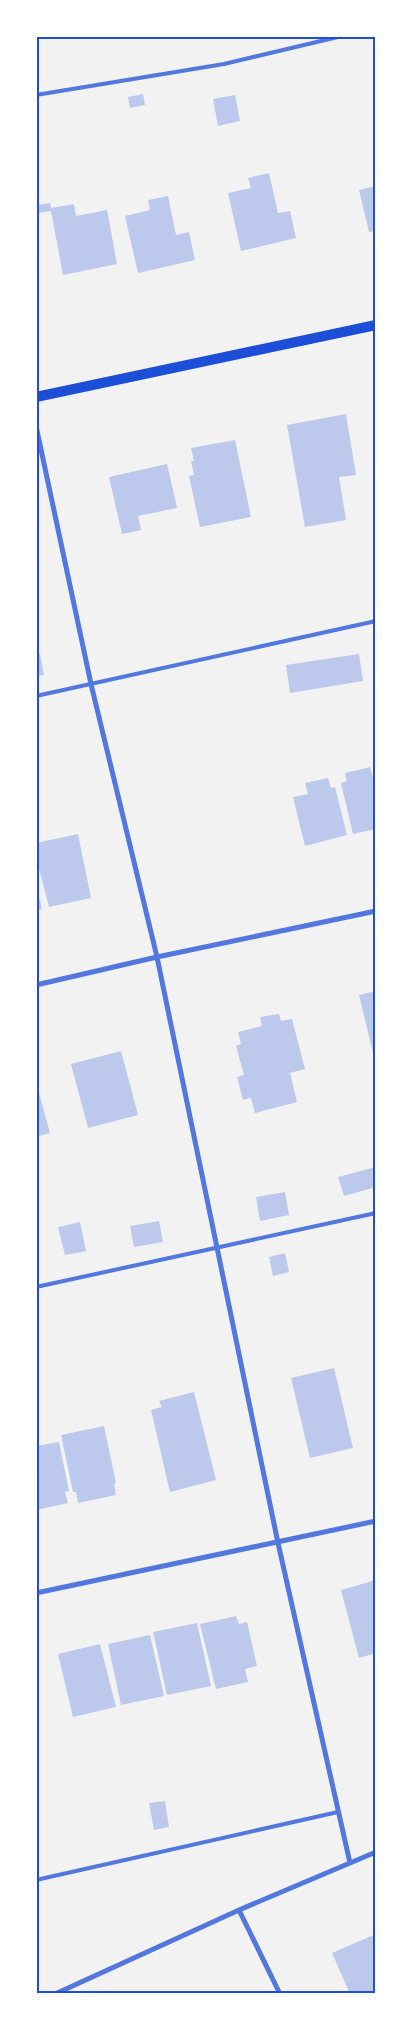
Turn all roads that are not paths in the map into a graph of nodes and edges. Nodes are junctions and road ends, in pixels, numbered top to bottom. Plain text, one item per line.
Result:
1 (342, 36) edge
2 (36, 96) edge
3 (376, 324) edge
4 (36, 397) edge
5 (36, 426) edge
6 (376, 621) edge
7 (91, 684) junction
8 (36, 696) edge
9 (376, 912) edge
10 (156, 957) junction
11 (36, 985) edge
12 (376, 1213) edge
13 (216, 1247) junction
14 (36, 1287) edge
15 (376, 1521) edge
16 (278, 1543) junction
17 (36, 1593) edge
18 (338, 1812) junction
19 (376, 1852) edge
20 (350, 1863) junction
21 (36, 1880) edge
22 (238, 1910) junction
23 (55, 1994) edge
24 (280, 1994) edge

1 - 2 lane
3 - 4 main road
5 - 7 street
6 - 7 lane
7 - 8 lane
7 - 10 street
9 - 10 street
10 - 11 street
10 - 13 street
12 - 13 lane
13 - 14 lane
13 - 16 street
15 - 16 street
16 - 17 street
16 - 18 street
18 - 20 street
18 - 21 lane
19 - 20 street
20 - 22 street
22 - 23 street
22 - 24 street

